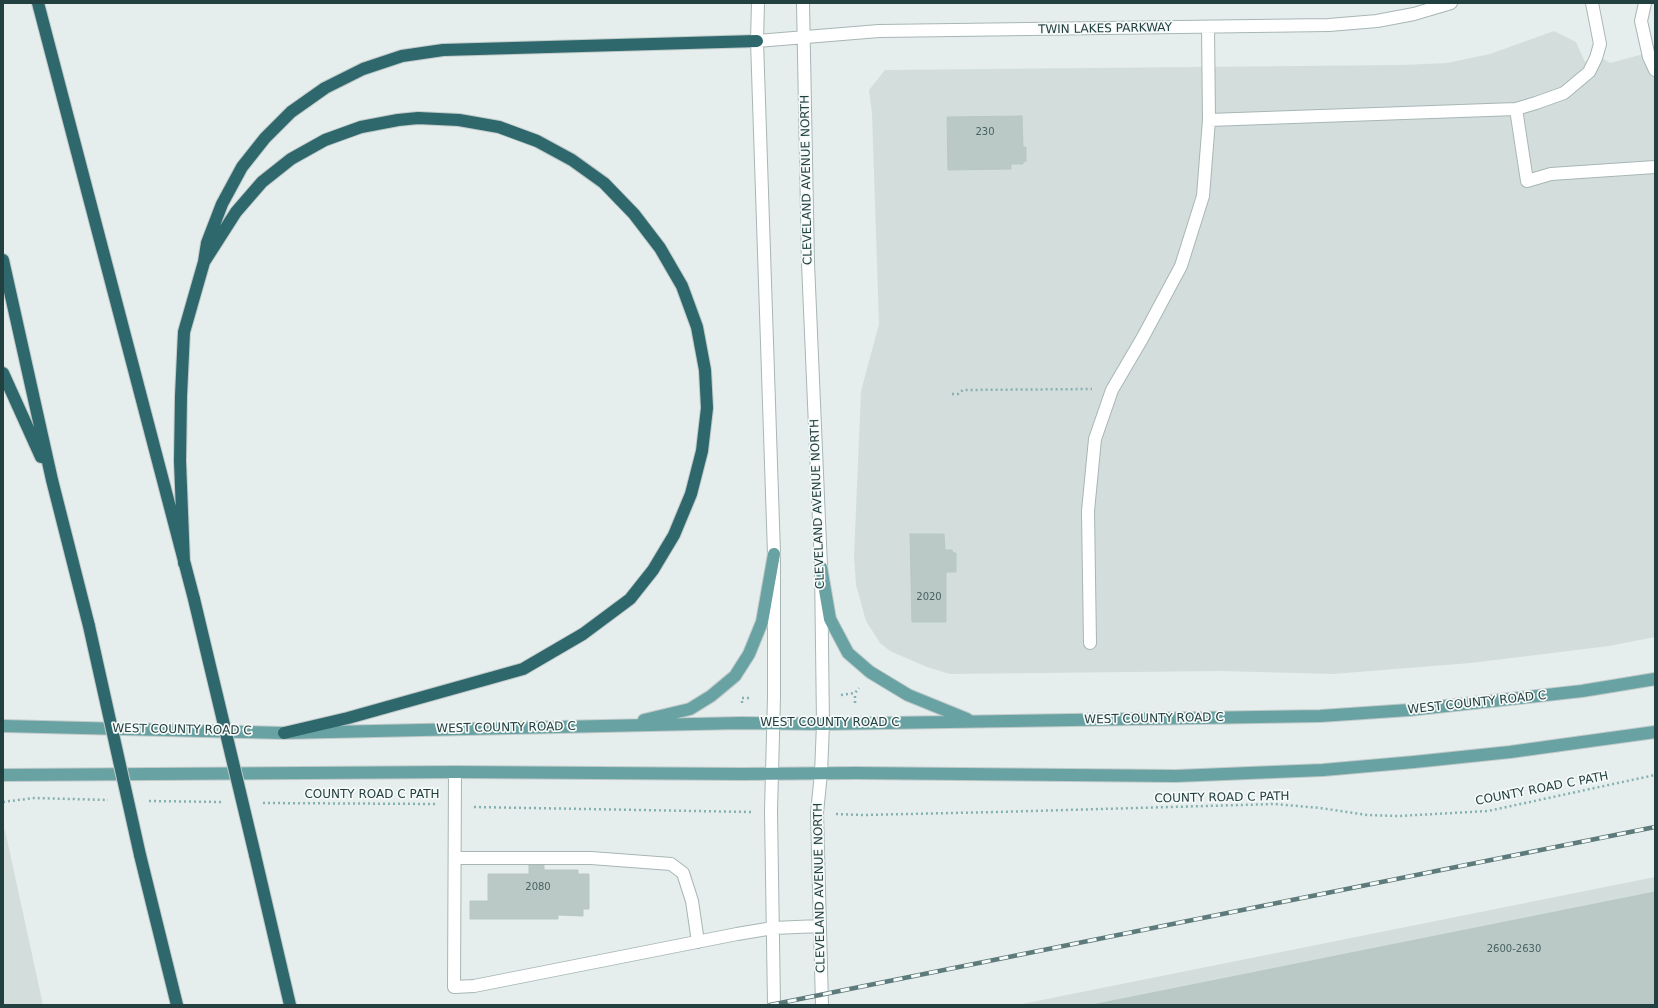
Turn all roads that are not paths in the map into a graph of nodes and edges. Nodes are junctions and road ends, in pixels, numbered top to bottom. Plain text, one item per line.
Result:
1 (38, 3) edge
2 (758, 3) edge
3 (803, 3) edge
4 (1451, 3) edge
5 (1592, 3) edge
6 (1645, 3) edge
7 (1208, 28) junction
8 (804, 38) junction
9 (757, 41) junction
10 (1655, 70) edge
11 (1516, 108) junction
12 (1209, 120) junction
13 (1655, 167) edge
14 (3, 260) edge
15 (204, 262) junction
16 (3, 373) edge
17 (52, 480) junction
18 (774, 554) junction
19 (184, 563) junction
20 (821, 567) junction
21 (1090, 643) dead end
22 (1655, 679) edge
23 (972, 721) junction
24 (773, 723) junction
25 (823, 724) junction
26 (620, 725) junction
27 (3, 726) edge
28 (284, 732) junction
29 (1655, 732) edge
30 (455, 772) junction
31 (821, 773) junction
32 (3, 774) edge
33 (772, 774) junction
34 (455, 858) junction
35 (820, 926) junction
36 (773, 928) junction
37 (698, 942) junction
38 (177, 1005) edge
39 (290, 1005) edge
40 (774, 1005) edge
41 (822, 1005) edge

1 - 19 highway
2 - 9 street
3 - 8 street, CLEVELAND AVENUE NORTH
4 - 7 street, TWIN LAKES PARKWAY
5 - 11 street
6 - 10 street
7 - 8 street, TWIN LAKES PARKWAY
7 - 12 street
8 - 9 street, TWIN LAKES PARKWAY
8 - 20 street, CLEVELAND AVENUE NORTH
9 - 15 highway
9 - 18 street
11 - 12 street
11 - 13 street
12 - 21 street
14 - 17 highway
15 - 19 highway
15 - 28 highway
16 - 17 highway
17 - 38 highway, bridge
18 - 24 street
18 - 26 main road
19 - 39 highway, bridge
20 - 23 main road
20 - 25 street, CLEVELAND AVENUE NORTH
22 - 23 main road, WEST COUNTY ROAD C
23 - 25 main road, WEST COUNTY ROAD C
24 - 25 main road, WEST COUNTY ROAD C
24 - 26 main road, WEST COUNTY ROAD C
24 - 33 street
25 - 31 street, CLEVELAND AVENUE NORTH
26 - 28 main road, WEST COUNTY ROAD C
27 - 28 main road, WEST COUNTY ROAD C
29 - 31 main road
30 - 32 main road
30 - 33 main road
30 - 34 street
31 - 33 main road
31 - 35 street, CLEVELAND AVENUE NORTH
33 - 36 street
34 - 37 street
34 - 37 street
35 - 36 street
35 - 41 street, CLEVELAND AVENUE NORTH
36 - 37 street
36 - 40 street

